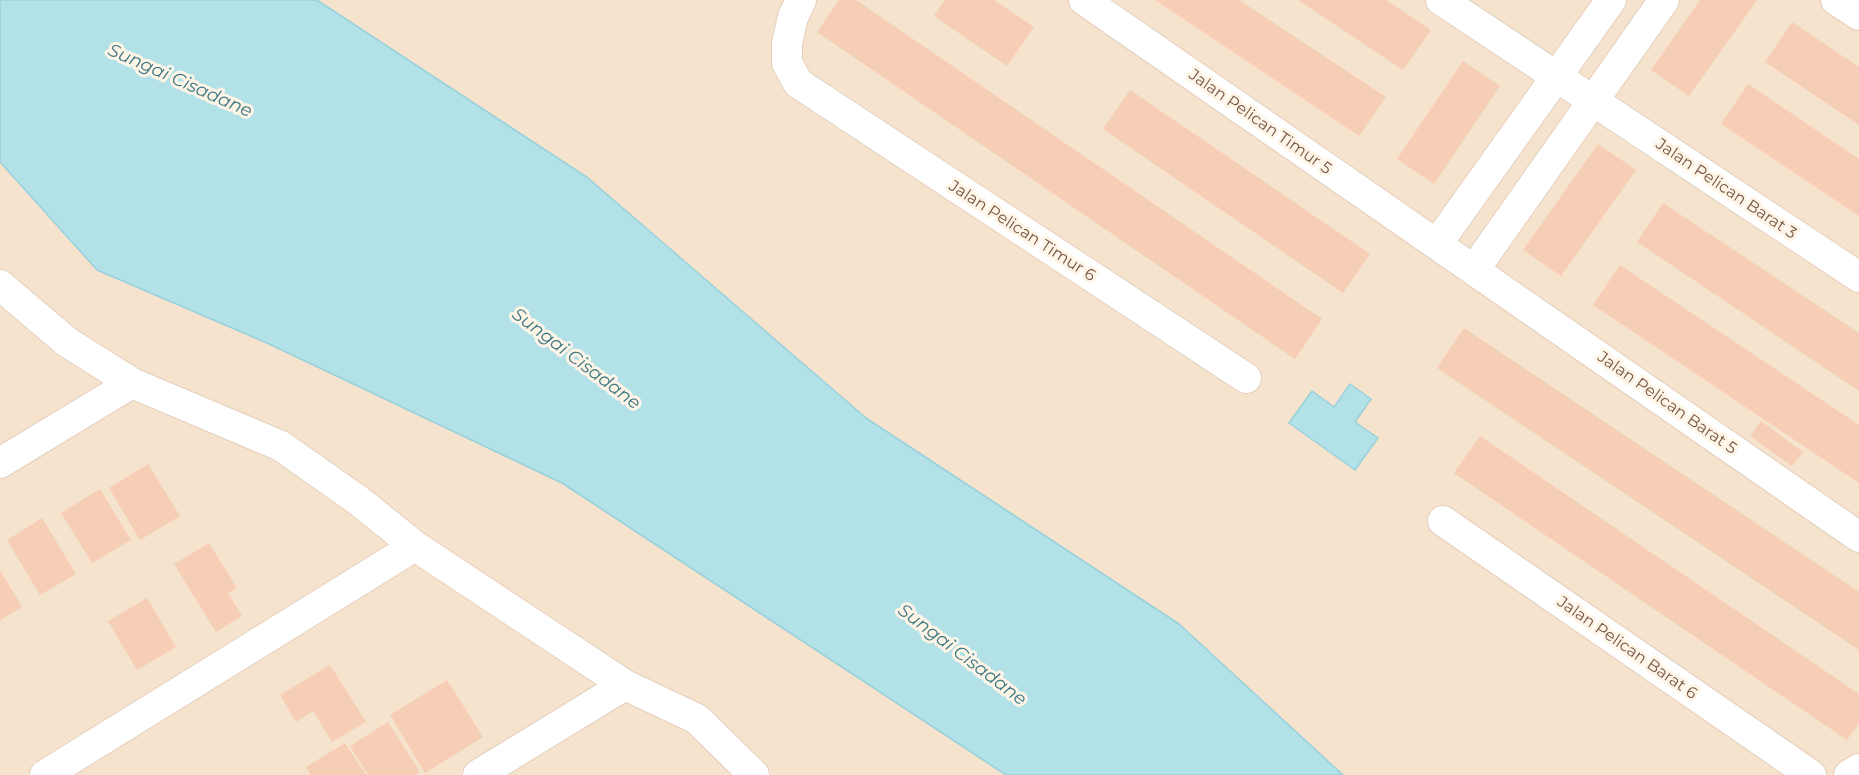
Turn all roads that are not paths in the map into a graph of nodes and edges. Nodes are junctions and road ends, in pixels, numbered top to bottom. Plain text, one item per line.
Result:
1 (801, 0) edge
2 (1084, 0) edge
3 (1441, 0) edge
4 (1611, 0) edge
5 (1664, 0) edge
6 (1836, 0) edge
7 (1859, 15) edge
8 (1556, 76) junction
9 (1593, 101) junction
10 (1437, 244) junction
11 (1474, 270) junction
12 (1859, 277) edge
13 (0, 285) edge
14 (1246, 378) dead end
15 (132, 383) junction
16 (0, 463) edge
17 (1443, 521) dead end
18 (1859, 537) edge
19 (415, 546) junction
20 (625, 685) junction
21 (1859, 769) edge
22 (45, 775) edge
23 (478, 775) edge
24 (754, 775) edge
25 (1811, 775) edge
26 (1849, 775) edge

1 - 14 street, Jalan Pelican Timur 6
2 - 10 street, Jalan Pelican Timur 5
3 - 8 street, Jalan Pelican Barat 3
4 - 8 street
5 - 9 street
6 - 7 street
8 - 9 street, Jalan Pelican Barat 3
8 - 10 street
9 - 11 street
9 - 12 street, Jalan Pelican Barat 3
10 - 11 street, Jalan Pelican Timur 5
11 - 18 street, Jalan Pelican Barat 5
13 - 15 street
15 - 16 street
15 - 19 street
17 - 25 street, Jalan Pelican Barat 6
19 - 20 street
19 - 22 street
20 - 23 street
20 - 24 street
21 - 26 street

